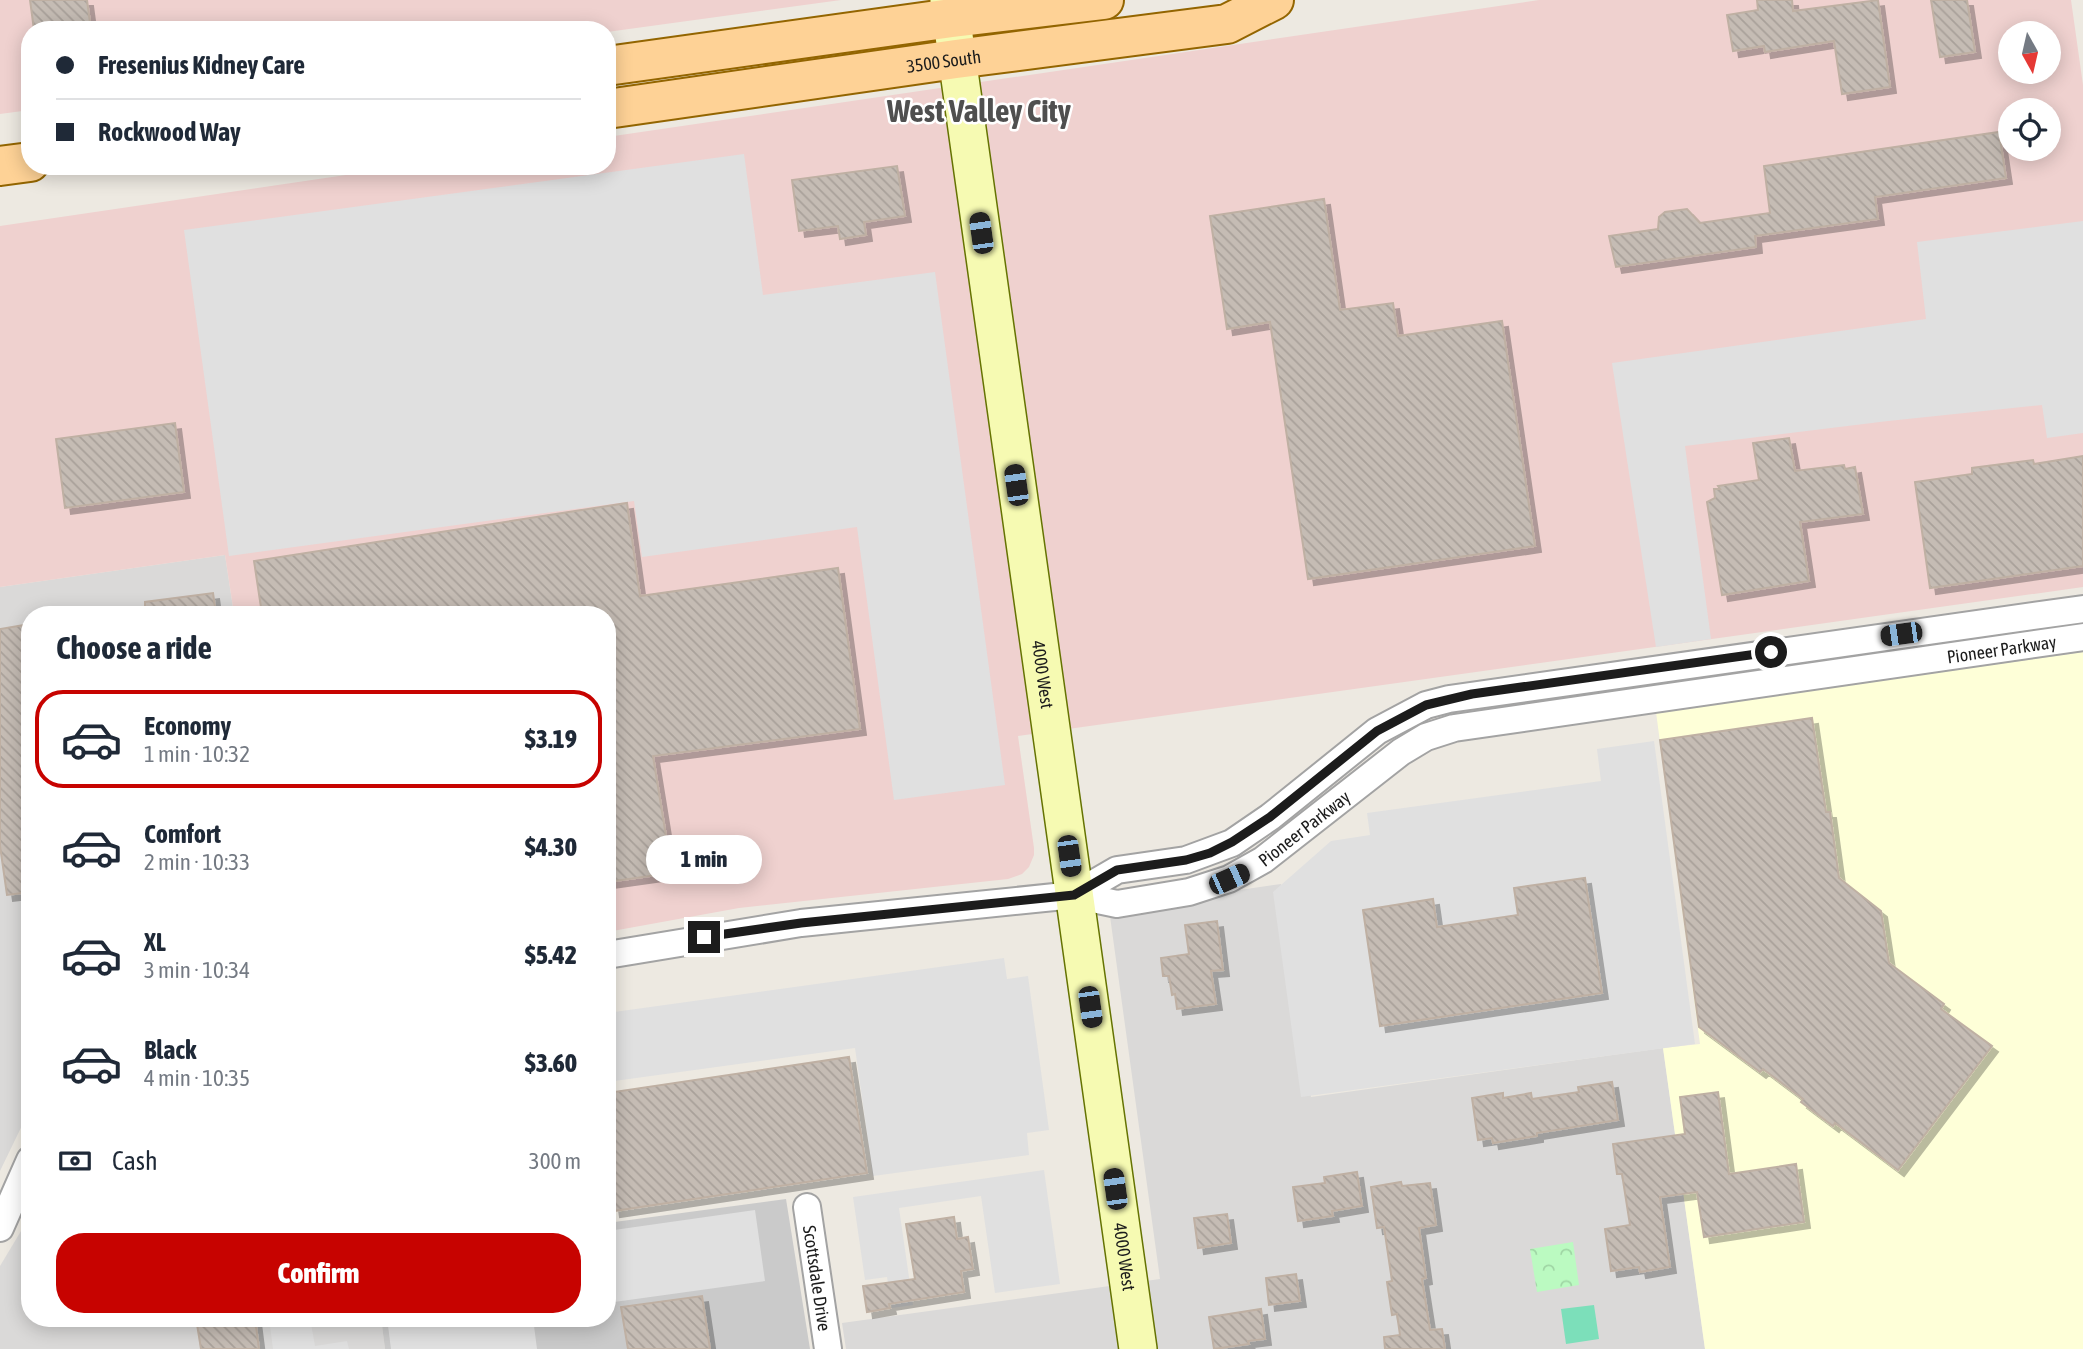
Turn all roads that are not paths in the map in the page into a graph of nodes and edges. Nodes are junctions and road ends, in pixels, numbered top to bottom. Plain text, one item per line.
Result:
1 (1104, 0) edge
2 (1274, 0) edge
3 (951, 9) edge
4 (956, 59) junction
5 (616, 65) edge
6 (616, 108) edge
7 (21, 163) edge
8 (0, 166) edge
9 (2083, 609) edge
10 (2083, 637) edge
11 (1074, 895) junction
12 (616, 954) edge
13 (21, 1180) edge
14 (807, 1207) dead end
15 (0, 1228) edge
16 (828, 1349) edge
17 (1138, 1349) edge

1 - 3 main road
2 - 4 main road, 3500 South
3 - 4 street, 4000 West
3 - 5 main road
4 - 6 main road, 3500 South
4 - 11 street, 4000 West
7 - 8 main road
9 - 11 street, Pioneer Parkway
10 - 11 street, Pioneer Parkway
11 - 12 street
11 - 17 street, 4000 West
13 - 15 street
14 - 16 street, Scottsdale Drive

